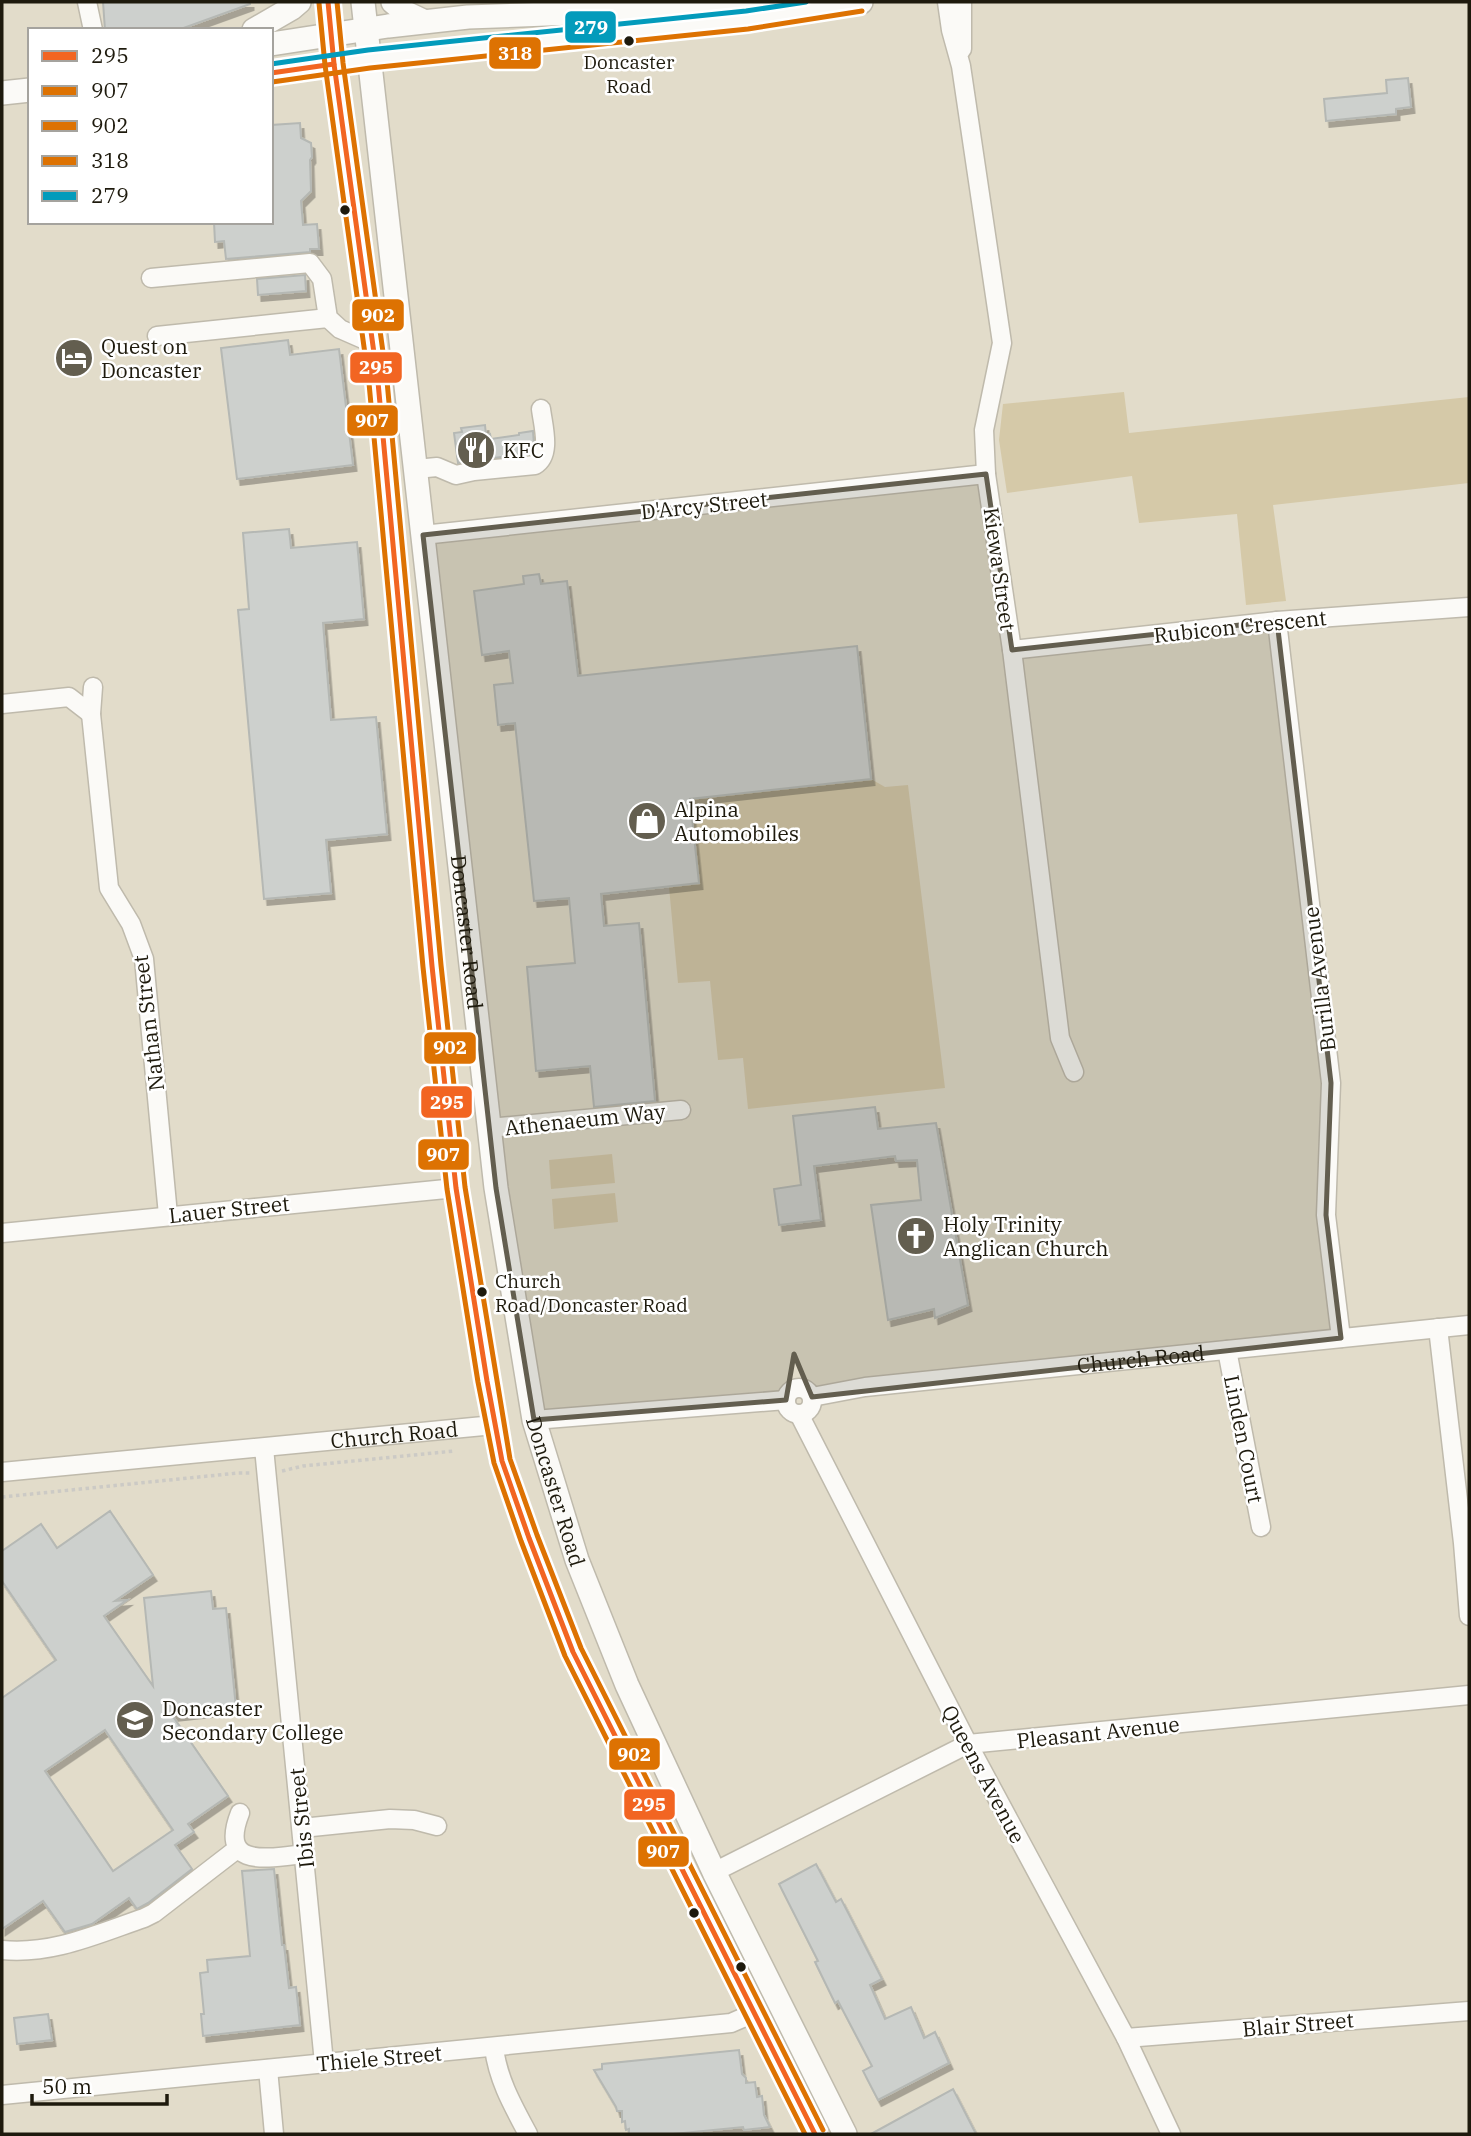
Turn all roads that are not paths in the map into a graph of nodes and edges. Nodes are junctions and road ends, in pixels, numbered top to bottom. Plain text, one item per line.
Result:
1 (87, 2) edge
2 (299, 2) edge
3 (328, 2) edge
4 (363, 2) edge
5 (393, 2) edge
6 (756, 2) edge
7 (861, 2) edge
8 (947, 2) edge
9 (962, 2) edge
10 (423, 21) junction
11 (86, 28) edge
12 (93, 28) edge
13 (257, 28) edge
14 (366, 29) junction
15 (331, 35) junction
16 (273, 44) edge
17 (369, 59) junction
18 (334, 64) junction
19 (961, 66) junction
20 (273, 72) edge
21 (28, 90) edge
22 (2, 93) edge
23 (151, 278) dead end
24 (328, 318) junction
25 (158, 335) dead end
26 (372, 343) junction
27 (405, 372) junction
28 (377, 375) junction
29 (541, 409) dead end
30 (416, 469) junction
31 (986, 474) junction
32 (423, 535) junction
33 (1469, 607) edge
34 (1277, 621) junction
35 (1012, 650) junction
36 (93, 687) dead end
37 (2, 704) edge
38 (91, 714) junction
39 (470, 962) junction
40 (432, 966) junction
41 (1074, 1072) dead end
42 (681, 1110) dead end
43 (489, 1128) junction
44 (456, 1188) junction
45 (168, 1215) junction
46 (2, 1233) edge
47 (1469, 1325) edge
48 (1438, 1328) junction
49 (1341, 1338) junction
50 (1227, 1350) junction
51 (812, 1397) junction
52 (786, 1400) junction
53 (799, 1414) junction
54 (534, 1420) junction
55 (495, 1425) junction
56 (264, 1448) junction
57 (2, 1472) edge
58 (1261, 1527) dead end
59 (1466, 1543) edge
60 (1469, 1616) edge
61 (1469, 1695) edge
62 (968, 1744) junction
63 (240, 1813) dead end
64 (437, 1826) dead end
65 (302, 1828) junction
66 (237, 1849) junction
67 (304, 1854) junction
68 (714, 1872) junction
69 (2, 1950) edge
70 (1469, 2011) edge
71 (754, 2013) junction
72 (1126, 2038) junction
73 (494, 2048) junction
74 (324, 2063) junction
75 (268, 2069) junction
76 (2, 2095) edge
77 (274, 2134) edge
78 (528, 2134) edge
79 (815, 2134) edge
80 (845, 2134) edge
81 (1171, 2134) edge

1 - 11 street
1 - 12 street
2 - 13 main road
3 - 15 main road, Doncaster Road
4 - 14 main road, Doncaster Road
5 - 10 main road
6 - 10 main road
7 - 17 main road
8 - 19 street, Kiewa Street
9 - 19 street, Kiewa Street
10 - 14 main road
14 - 15 main road
14 - 17 main road, Doncaster Road
15 - 16 main road
15 - 18 main road, Doncaster Road
17 - 18 main road
17 - 27 main road, Doncaster Road
18 - 20 main road
18 - 26 main road, Doncaster Road
19 - 31 street, Kiewa Street
21 - 22 main road
23 - 24 street
24 - 25 street
24 - 26 street
26 - 28 main road, Doncaster Road
27 - 28 main road
27 - 30 main road, Doncaster Road
28 - 40 main road, Doncaster Road
29 - 30 street
30 - 32 main road, Doncaster Road
31 - 32 street, D'Arcy Street
31 - 35 street, Kiewa Street
32 - 39 main road, Doncaster Road
33 - 34 street, Rubicon Crescent
34 - 35 street, Rubicon Crescent
34 - 49 street, Burilla Avenue
35 - 41 street, Kiewa Street
36 - 38 street, Nathan Street
37 - 38 street
38 - 45 street, Nathan Street
39 - 40 main road
39 - 43 main road, Doncaster Road
40 - 44 main road, Doncaster Road
42 - 43 street, Athenaeum Way
43 - 54 main road, Doncaster Road
44 - 45 street, Lauer Street
44 - 55 main road, Doncaster Road
45 - 46 street, Lauer Street
47 - 48 street, Church Road
48 - 49 street, Church Road
48 - 59 street
49 - 50 street, Church Road
50 - 51 street, Church Road
50 - 58 street, Linden Court
51 - 52 street
51 - 53 street
52 - 53 street
52 - 54 street, Church Road
53 - 62 street, Queens Avenue
54 - 55 main road, Church Road
54 - 68 main road, Doncaster Road
55 - 56 street, Church Road
55 - 71 main road, Doncaster Road
56 - 57 street, Church Road
56 - 65 street, Ibis Street
59 - 60 street
61 - 62 street, Pleasant Avenue
62 - 68 street, Pleasant Avenue
62 - 72 street, Queens Avenue
63 - 66 street
64 - 65 street
65 - 67 street, Ibis Street
66 - 67 street
66 - 69 street
67 - 74 street, Ibis Street
68 - 80 main road, Doncaster Road
70 - 72 street, Blair Street
71 - 73 street, Thiele Street
71 - 79 main road, Doncaster Road
72 - 81 street, Queens Avenue
73 - 74 street, Thiele Street
73 - 78 street
74 - 75 street, Thiele Street
75 - 76 street, Thiele Street
75 - 77 street

